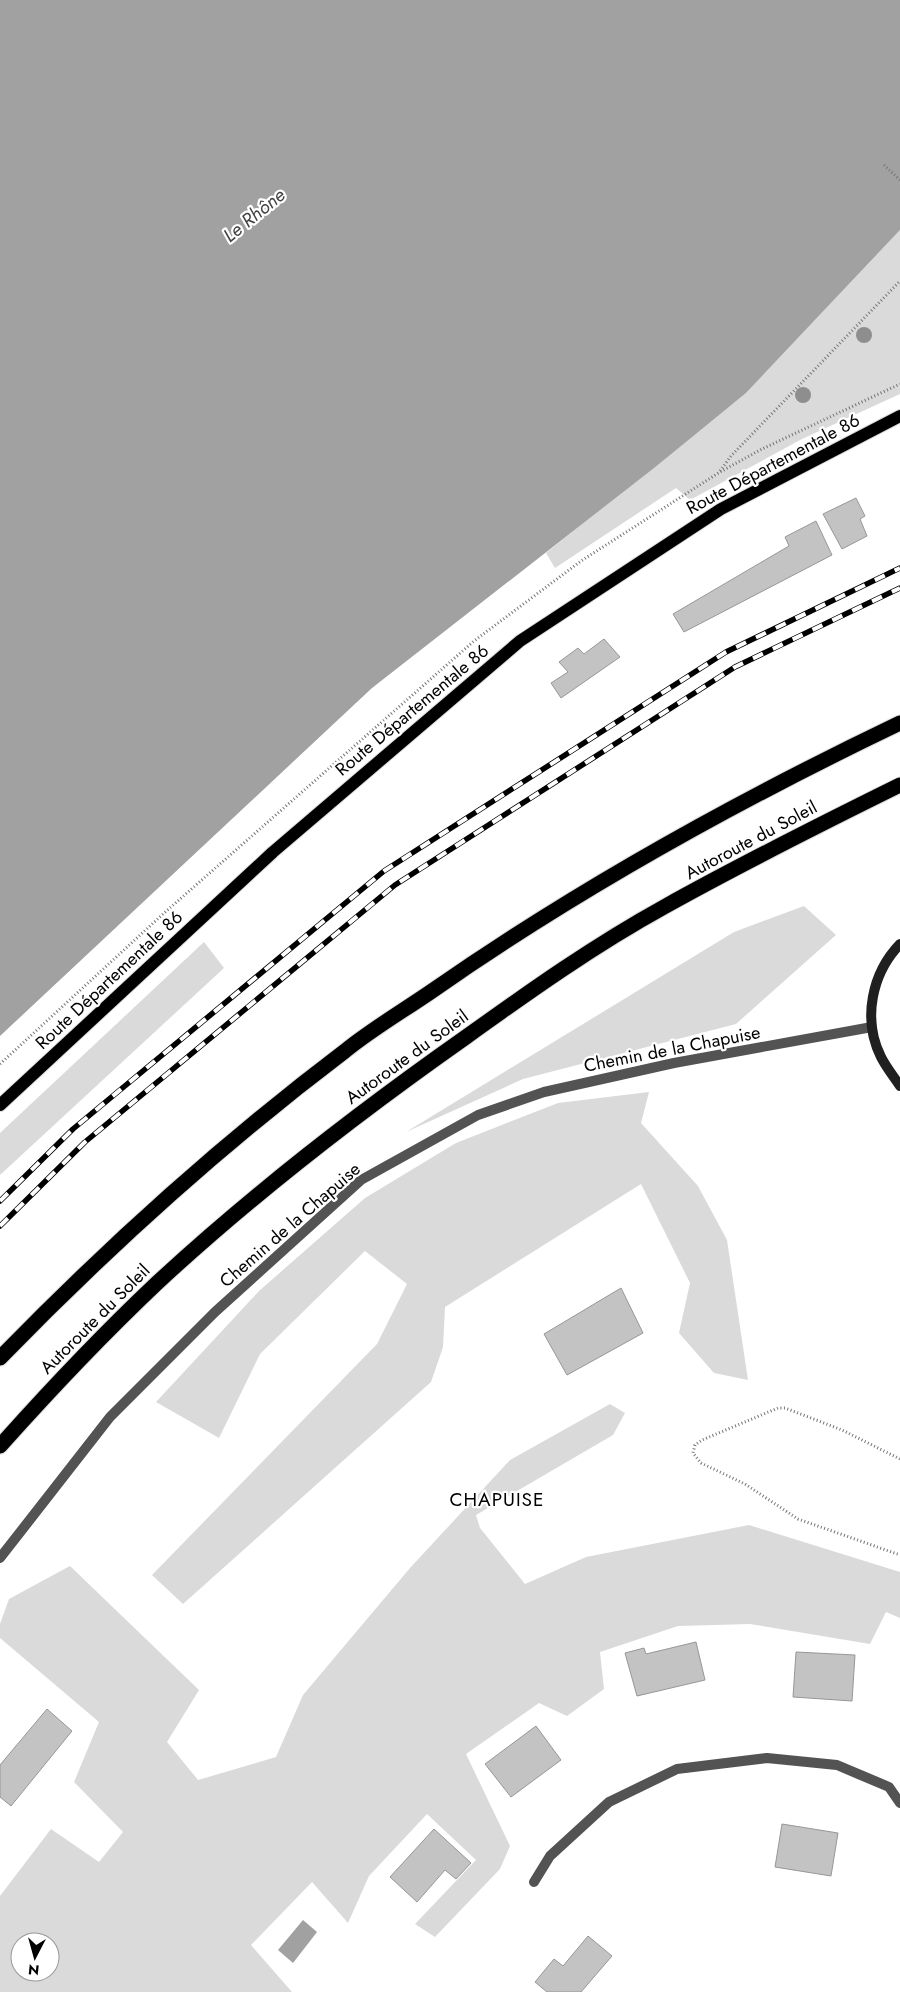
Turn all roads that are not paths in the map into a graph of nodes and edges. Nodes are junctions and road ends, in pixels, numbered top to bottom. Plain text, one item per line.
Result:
1 (900, 416) edge
2 (900, 723) edge
3 (900, 785) edge
4 (900, 944) edge
5 (872, 1027) junction
6 (900, 1086) edge
7 (0, 1105) edge
8 (0, 1358) edge
9 (0, 1446) edge
10 (0, 1558) edge
11 (900, 1803) edge
12 (534, 1882) dead end

1 - 7 main road, Route Départementale 86
2 - 8 highway
3 - 9 highway, Autoroute du Soleil
4 - 5 street
5 - 6 street
5 - 10 street, Chemin de la Chapuise
11 - 12 street

